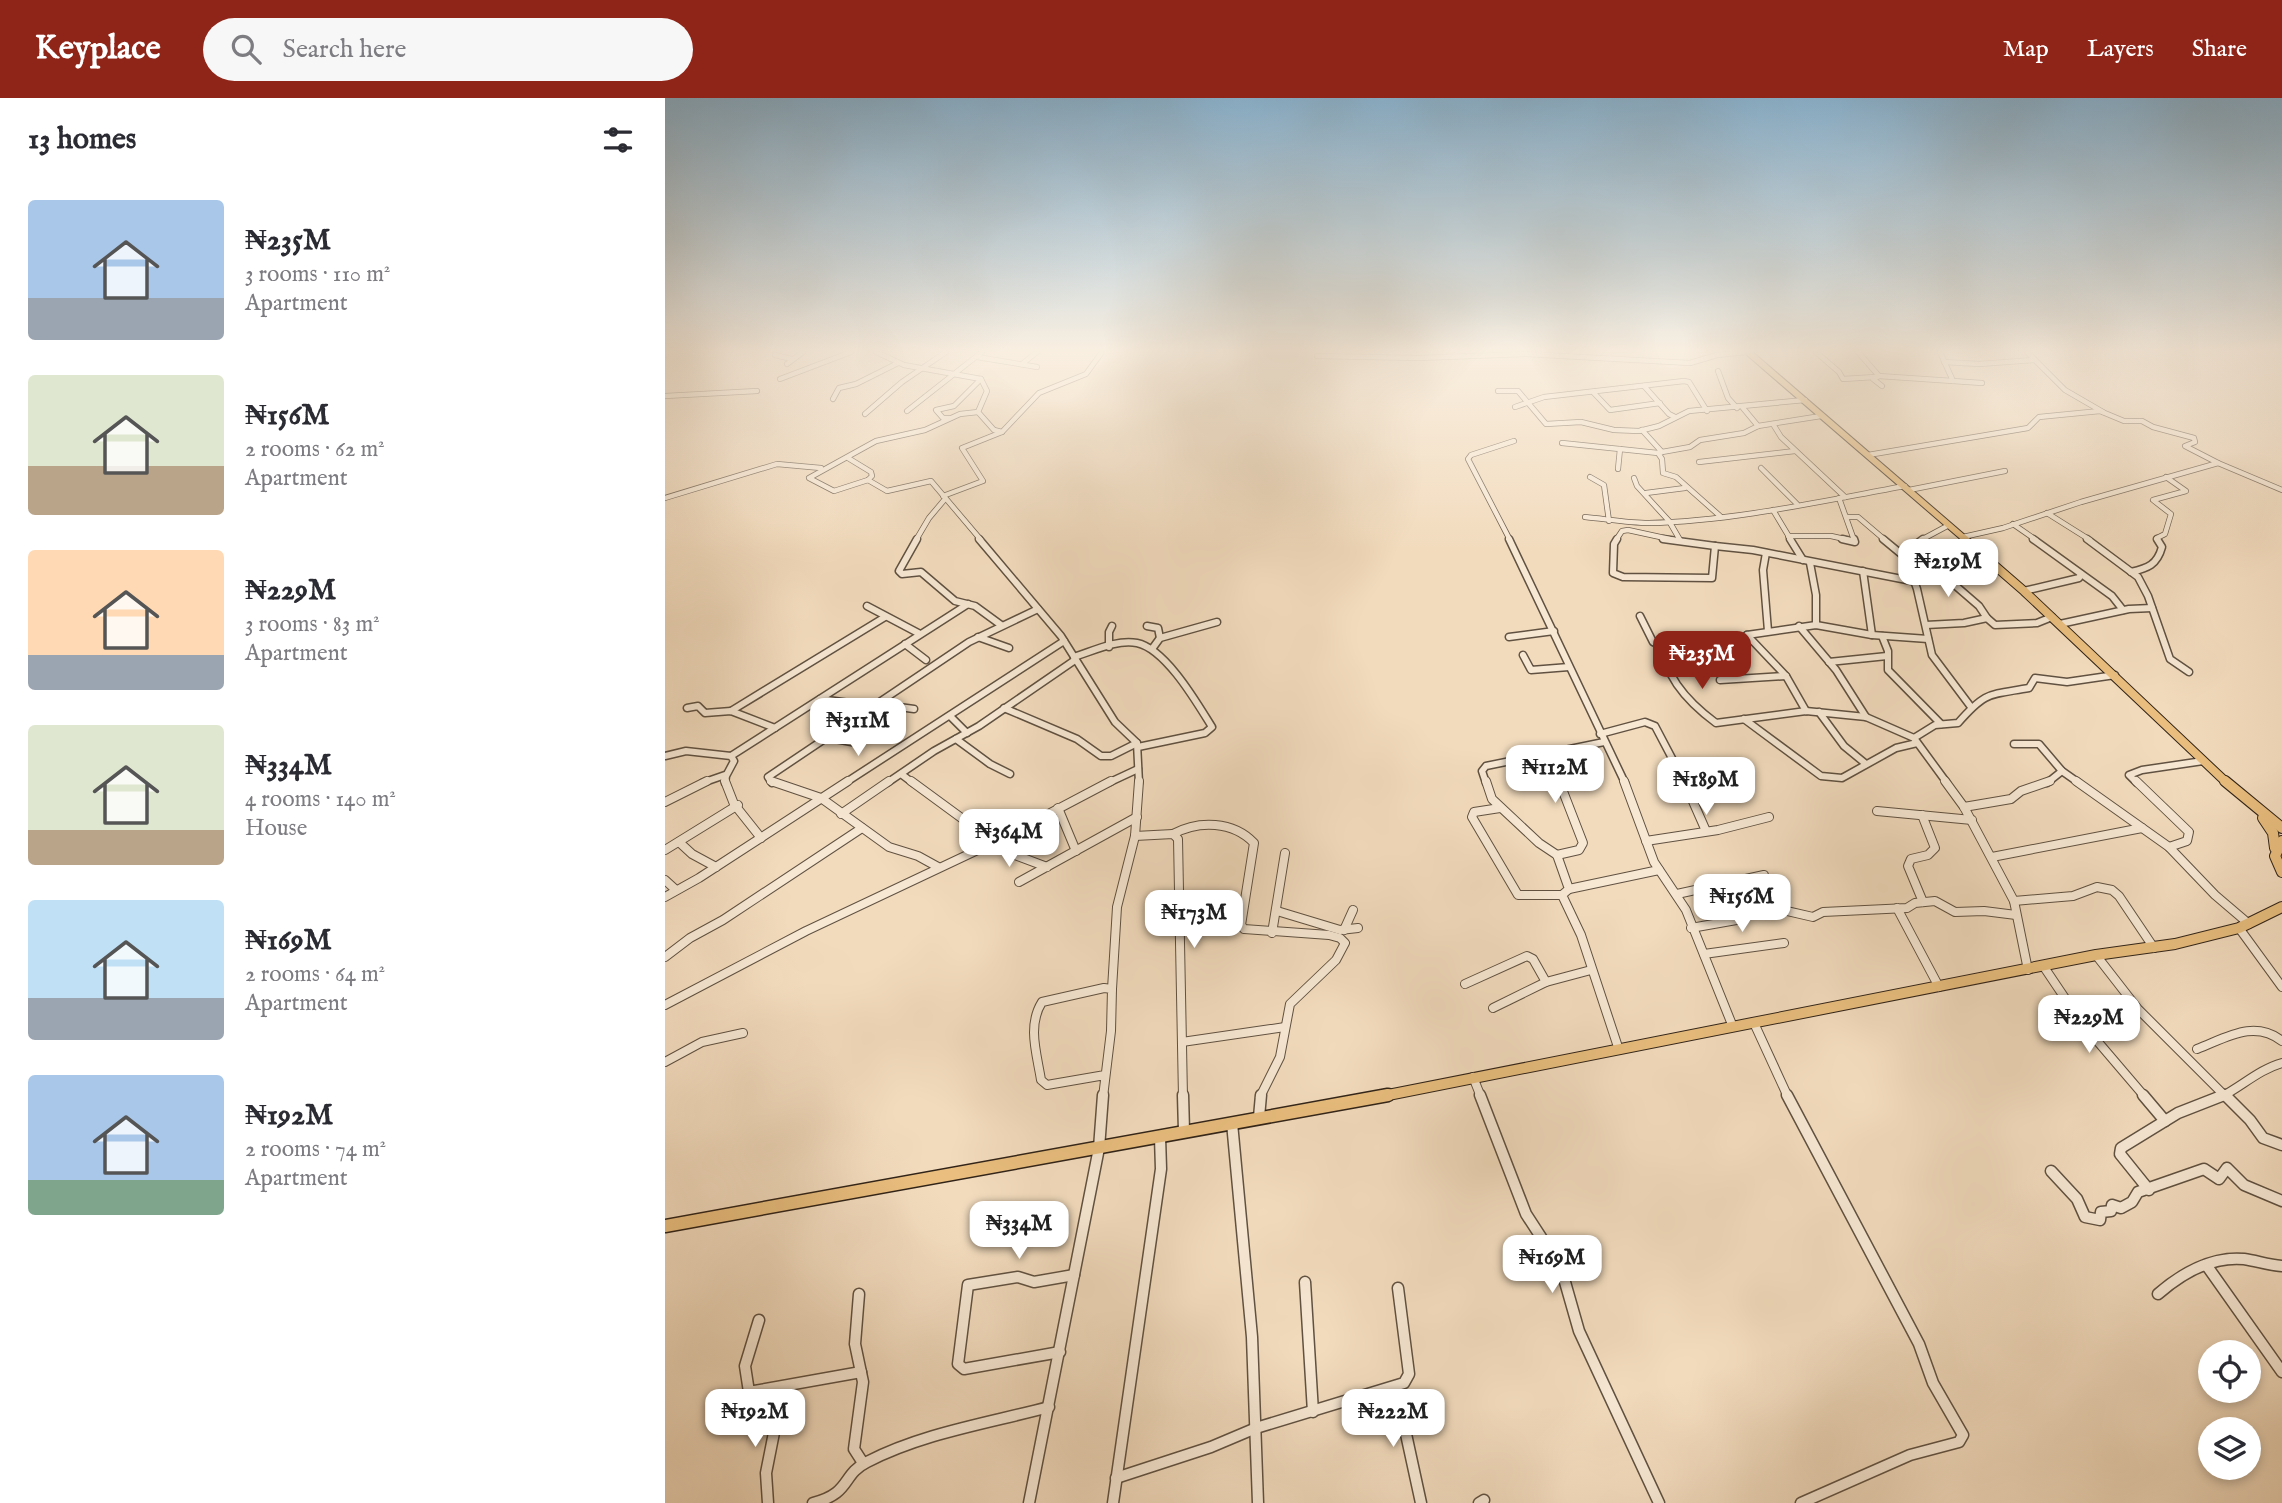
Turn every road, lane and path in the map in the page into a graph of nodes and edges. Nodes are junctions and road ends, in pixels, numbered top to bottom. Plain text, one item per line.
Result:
1 (942, 418) edge
2 (951, 418) joint
3 (983, 418) edge
4 (1016, 418) edge
5 (1541, 418) edge
6 (1675, 418) edge
7 (1751, 418) edge
8 (1812, 418) edge
9 (1823, 418) edge
10 (2038, 418) edge
11 (2116, 418) edge
12 (1773, 424) junction
13 (1758, 426) junction
14 (1642, 430) junction
15 (1002, 432) junction
16 (1514, 441) dead end
17 (1562, 443) dead end
18 (1620, 449) junction
19 (1795, 451) junction
20 (1660, 453) junction
21 (1868, 455) junction
22 (848, 458) junction
23 (1699, 462) dead end
24 (2218, 463) junction
25 (1618, 468) dead end
26 (1761, 468) dead end
27 (822, 469) junction
28 (2005, 471) dead end
29 (1590, 477) dead end
30 (2166, 477) junction
31 (1634, 478) dead end
32 (868, 480) junction
33 (1685, 488) junction
34 (1907, 488) junction
35 (2282, 491) edge
36 (1646, 494) junction
37 (1842, 497) junction
38 (665, 498) edge
39 (944, 498) junction
40 (1797, 504) junction
41 (1773, 510) junction
42 (2047, 513) junction
43 (1720, 516) junction
44 (1585, 517) dead end
45 (1847, 517) junction
46 (1609, 521) junction
47 (1669, 521) junction
48 (2013, 524) junction
49 (1949, 525) junction
50 (1788, 536) junction
51 (1963, 537) junction
52 (1680, 541) junction
53 (1714, 545) junction
54 (1766, 553) junction
55 (1903, 554) junction
56 (1806, 562) junction
57 (1863, 571) junction
58 (2131, 572) junction
59 (2081, 574) junction
60 (1912, 581) junction
61 (2025, 591) junction
62 (968, 604) junction
63 (867, 606) dead end
64 (2152, 608) junction
65 (1038, 609) junction
66 (2123, 610) junction
67 (885, 617) junction
68 (1640, 617) dead end
69 (2052, 617) junction
70 (1987, 618) junction
71 (1217, 622) dead end
72 (2060, 624) junction
73 (1001, 625) junction
74 (1816, 625) junction
75 (1926, 625) junction
76 (1112, 626) dead end
77 (1147, 626) dead end
78 (1798, 626) junction
79 (1554, 631) junction
80 (1768, 631) junction
81 (921, 634) junction
82 (1748, 635) junction
83 (1872, 635) junction
84 (1882, 636) junction
85 (978, 637) junction
86 (1509, 637) dead end
87 (1160, 638) junction
88 (1928, 639) junction
89 (1064, 641) junction
90 (905, 644) junction
91 (1664, 645) junction
92 (1109, 647) junction
93 (1009, 648) dead end
94 (1153, 649) junction
95 (1523, 655) dead end
96 (1887, 656) junction
97 (1075, 658) junction
98 (926, 660) dead end
99 (1829, 662) junction
100 (1570, 667) junction
101 (2189, 671) dead end
102 (1786, 676) junction
103 (2115, 676) junction
104 (1720, 680) dead end
105 (820, 699) junction
106 (875, 705) junction
107 (687, 708) dead end
108 (1004, 708) junction
109 (1971, 708) junction
110 (914, 709) dead end
111 (731, 711) junction
112 (1806, 711) junction
113 (1819, 712) junction
114 (950, 716) junction
115 (1866, 718) junction
116 (1744, 719) junction
117 (1941, 724) junction
118 (775, 727) junction
119 (967, 733) junction
120 (824, 737) junction
121 (1602, 738) junction
122 (956, 739) junction
123 (1915, 740) junction
124 (857, 743) dead end
125 (2014, 744) dead end
126 (1137, 745) junction
127 (1547, 754) junction
128 (665, 756) edge
129 (731, 756) junction
130 (2203, 761) junction
131 (1866, 764) junction
132 (1138, 769) junction
133 (2062, 771) junction
134 (901, 774) junction
135 (1010, 774) dead end
136 (725, 775) junction
137 (821, 798) junction
138 (859, 802) junction
139 (665, 803) edge
140 (738, 806) junction
141 (1965, 807) junction
142 (833, 808) junction
143 (1058, 808) junction
144 (1500, 808) junction
145 (2256, 809) junction
146 (1877, 811) dead end
147 (841, 814) junction
148 (1922, 815) junction
149 (1137, 817) junction
150 (1769, 817) dead end
151 (1972, 820) junction
152 (971, 825) dead end
153 (862, 828) junction
154 (2142, 828) junction
155 (2282, 828) edge
156 (1706, 831) junction
157 (1173, 834) junction
158 (1135, 836) junction
159 (761, 838) junction
160 (1001, 839) junction
161 (1646, 841) junction
162 (679, 842) junction
163 (2279, 845) edge
164 (2169, 847) junction
165 (665, 850) edge
166 (1076, 851) junction
167 (1285, 853) dead end
168 (1557, 855) junction
169 (1992, 857) junction
170 (716, 867) junction
171 (938, 867) junction
172 (1047, 867) junction
173 (1659, 870) junction
174 (2282, 872) edge
175 (1764, 875) dead end
176 (665, 880) edge
177 (1019, 882) dead end
178 (676, 890) junction
179 (1565, 892) junction
180 (1677, 894) junction
181 (665, 897) edge
182 (2014, 901) junction
183 (1923, 902) junction
184 (2281, 906) edge
185 (1897, 908) junction
186 (1353, 910) dead end
187 (1277, 911) junction
188 (2016, 915) junction
189 (2244, 926) junction
190 (1358, 928) dead end
191 (1691, 928) junction
192 (1344, 930) junction
193 (1272, 933) junction
194 (1784, 943) dead end
195 (2154, 948) junction
196 (1704, 954) junction
197 (2096, 955) junction
198 (665, 957) edge
199 (2044, 967) junction
200 (1591, 970) junction
201 (2028, 970) junction
202 (1546, 982) junction
203 (1465, 984) dead end
204 (1939, 987) junction
205 (2282, 987) edge
206 (1112, 989) junction
207 (665, 1005) edge
208 (1493, 1008) dead end
209 (1754, 1023) junction
210 (1285, 1027) junction
211 (1733, 1027) junction
212 (743, 1033) dead end
213 (2282, 1041) edge
214 (1182, 1042) junction
215 (2197, 1049) dead end
216 (1619, 1050) junction
217 (665, 1062) edge
218 (2282, 1063) edge
219 (1105, 1075) junction
220 (1473, 1077) junction
221 (2225, 1095) junction
222 (1259, 1117) junction
223 (2165, 1121) junction
224 (1232, 1122) junction
225 (1184, 1132) junction
226 (1160, 1137) junction
227 (2282, 1145) edge
228 (1099, 1148) junction
229 (2051, 1171) dead end
230 (2149, 1190) junction
231 (2282, 1201) edge
232 (665, 1226) edge
233 (2207, 1266) junction
234 (2282, 1266) edge
235 (1075, 1275) junction
236 (1305, 1282) dead end
237 (1398, 1288) dead end
238 (859, 1294) dead end
239 (2158, 1294) dead end
240 (759, 1320) dead end
241 (1059, 1352) junction
242 (861, 1372) junction
243 (2282, 1372) edge
244 (783, 1387) junction
245 (1397, 1388) junction
246 (1049, 1407) junction
247 (1313, 1412) junction
248 (1256, 1428) junction
249 (863, 1463) junction
250 (1116, 1478) junction
251 (768, 1503) edge
252 (813, 1503) edge
253 (1029, 1503) edge
254 (1113, 1503) edge
255 (1258, 1503) edge
256 (1421, 1503) edge
257 (1659, 1503) edge
258 (1801, 1503) edge

1 - 2 street
2 - 22 street
3 - 15 street
4 - 15 street
5 - 14 street
6 - 14 street
7 - 13 street
8 - 12 street
9 - 21 main road
10 - 21 street
11 - 24 street
12 - 13 street
12 - 19 street
13 - 20 street
14 - 20 street
15 - 39 street
16 - 79 street
17 - 18 street
18 - 20 street
18 - 25 street
19 - 23 street
19 - 37 street
20 - 33 street
21 - 34 main road
22 - 27 street
22 - 32 street
24 - 30 street
24 - 35 street
26 - 40 street
27 - 32 street
27 - 38 street
28 - 34 street
29 - 46 street
30 - 42 street
30 - 58 street
31 - 36 street
32 - 39 street
33 - 36 street
33 - 43 street
34 - 37 street
34 - 49 main road
36 - 47 street
37 - 40 street
37 - 45 street
39 - 62 street
39 - 65 street
40 - 41 street
41 - 43 street
41 - 50 street
42 - 48 street
42 - 58 street
43 - 47 street
44 - 46 street
45 - 50 street
45 - 55 street
46 - 47 street
47 - 52 street
48 - 51 street
48 - 59 street
49 - 51 main road
49 - 55 street
50 - 56 street
51 - 61 main road
52 - 53 street
52 - 53 street
53 - 54 street
54 - 56 street
54 - 80 street
55 - 60 street
56 - 57 street
56 - 74 street
57 - 60 street
57 - 83 street
58 - 64 street
59 - 61 street
59 - 66 street
60 - 70 street
60 - 75 street
61 - 69 main road
62 - 73 street
62 - 81 street
63 - 67 street
64 - 66 street
64 - 101 street
65 - 73 street
65 - 89 street
66 - 72 street
67 - 81 street
67 - 111 street
68 - 91 street
69 - 70 street
69 - 72 main road
70 - 75 street
71 - 87 street
72 - 103 main road
73 - 85 street
74 - 78 street
74 - 83 street
75 - 88 street
76 - 92 street
77 - 87 street
78 - 80 street
78 - 99 street
79 - 86 street
79 - 100 street
80 - 82 street
81 - 90 street
82 - 91 street
82 - 102 street
83 - 84 street
84 - 88 street
84 - 96 street
85 - 93 street
85 - 106 street
87 - 94 street
88 - 109 street
89 - 97 street
89 - 114 street
90 - 98 street
90 - 105 street
91 - 116 street
92 - 94 street
92 - 97 street
94 - 126 street
95 - 100 street
96 - 99 street
96 - 117 street
97 - 108 street
97 - 126 street
99 - 115 street
100 - 121 street
102 - 104 street
102 - 112 street
103 - 109 street
103 - 130 main road
105 - 106 street
105 - 118 street
106 - 110 street
106 - 120 street
107 - 111 street
108 - 119 street
108 - 126 street
109 - 117 street
111 - 118 street
112 - 113 street
112 - 116 street
113 - 115 street
113 - 131 street
114 - 119 street
114 - 137 street
115 - 123 street
116 - 131 street
117 - 123 street
118 - 129 street
119 - 122 street
120 - 124 street
120 - 137 street
121 - 127 street
121 - 156 street
121 - 161 street
122 - 134 street
122 - 135 street
123 - 131 street
123 - 141 street
125 - 133 street
126 - 132 street
127 - 144 street
127 - 168 street
128 - 129 street
129 - 136 street
130 - 145 main road
130 - 164 street
132 - 143 street
132 - 149 street
133 - 141 street
133 - 154 street
134 - 138 street
134 - 152 street
136 - 139 street
136 - 140 street
137 - 142 street
137 - 159 street
138 - 142 street
138 - 147 street
140 - 159 street
140 - 162 street
141 - 151 street
142 - 147 street
143 - 160 street
143 - 166 street
144 - 168 street
144 - 179 street
145 - 155 main road
145 - 163 main road
146 - 148 street
147 - 153 street
148 - 151 street
148 - 183 street
149 - 158 street
149 - 166 street
150 - 156 street
151 - 169 street
153 - 171 street
153 - 198 street
154 - 164 street
154 - 169 street
156 - 161 street
157 - 158 street
157 - 193 street
157 - 214 street
158 - 206 street
159 - 170 street
160 - 171 street
160 - 172 street
161 - 173 street
162 - 165 street
162 - 170 street
163 - 174 main road
164 - 189 street
166 - 172 street
167 - 187 street
168 - 179 street
169 - 182 street
170 - 178 street
171 - 207 street
172 - 177 street
173 - 179 street
173 - 180 street
175 - 180 street
176 - 178 street
178 - 181 street
179 - 200 street
180 - 191 street
182 - 188 street
182 - 195 street
183 - 185 street
183 - 188 street
184 - 189 main road
185 - 191 street
185 - 204 street
186 - 192 street
187 - 192 street
187 - 193 street
188 - 201 street
189 - 195 main road
189 - 205 street
190 - 192 street
191 - 196 street
193 - 210 street
194 - 196 street
195 - 197 main road
196 - 211 street
197 - 199 main road
197 - 221 street
199 - 201 main road
199 - 223 street
200 - 202 street
200 - 216 street
201 - 204 main road
202 - 203 street
202 - 208 street
204 - 209 main road
206 - 219 street
206 - 219 street
209 - 211 main road
209 - 258 street
210 - 214 street
210 - 222 street
211 - 216 main road
212 - 217 street
213 - 215 street
214 - 225 street
216 - 220 main road
218 - 221 street
219 - 228 street
220 - 222 main road
220 - 257 street
221 - 223 street
221 - 227 street
222 - 224 main road
223 - 230 street
224 - 225 main road
224 - 248 street
225 - 226 main road
226 - 228 main road
226 - 250 street
228 - 232 main road
228 - 235 street
229 - 230 street
230 - 231 street
233 - 234 street
233 - 239 street
233 - 243 street
235 - 241 street
235 - 241 street
236 - 247 street
237 - 245 street
238 - 242 street
240 - 244 street
241 - 246 street
242 - 244 street
242 - 249 street
244 - 251 street
245 - 247 street
245 - 256 street
246 - 249 street
246 - 253 street
247 - 248 street
248 - 250 street
248 - 255 street
249 - 252 street
250 - 254 street

